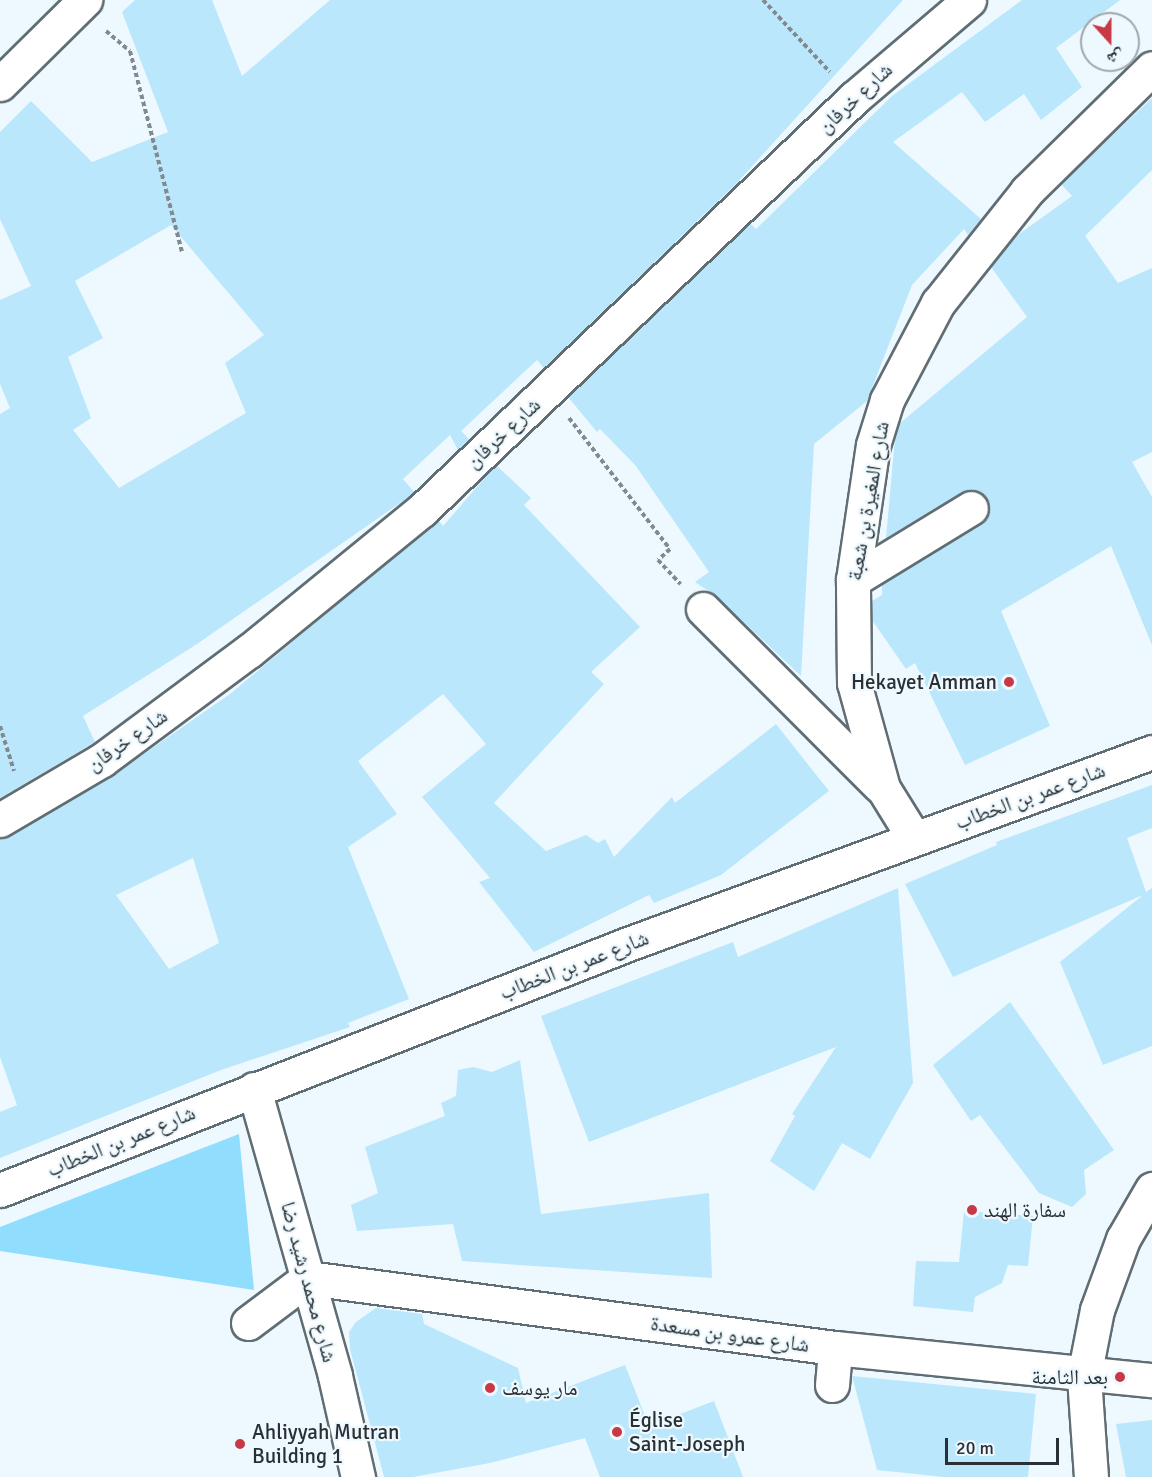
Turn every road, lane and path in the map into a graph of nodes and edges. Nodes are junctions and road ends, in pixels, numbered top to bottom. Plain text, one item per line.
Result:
1 (763, 0) edge
2 (939, 0) edge
3 (969, 0) edge
4 (82, 4) edge
5 (919, 38) junction
6 (1152, 68) edge
7 (0, 84) edge
8 (854, 98) junction
9 (182, 252) dead end
10 (548, 390) junction
11 (971, 508) dead end
12 (853, 580) junction
13 (703, 609) joint
14 (0, 726) edge
15 (1152, 752) edge
16 (883, 788) junction
17 (12, 813) edge
18 (914, 838) junction
19 (255, 1089) junction
20 (1152, 1189) edge
21 (0, 1190) edge
22 (308, 1278) junction
23 (248, 1323) dead end
24 (835, 1348) junction
25 (1084, 1376) junction
26 (1152, 1380) edge
27 (832, 1385) dead end
28 (358, 1477) edge
29 (1091, 1477) edge

1 - 8 path
2 - 5 street
3 - 5 street, شارع خرفان
4 - 7 street
4 - 9 path
5 - 8 street, شارع خرفان
6 - 12 street, شارع المغيرة بن شعبة
8 - 10 street, شارع خرفان
10 - 13 path
10 - 17 street, شارع خرفان
11 - 12 street
12 - 16 street, شارع المغيرة بن شعبة
13 - 16 street
14 - 17 path
15 - 18 street, شارع عمر بن الخطاب
16 - 18 street, شارع المغيرة بن شعبة
18 - 19 street, شارع عمر بن الخطاب
19 - 21 street, شارع عمر بن الخطاب
19 - 22 street, شارع محمد رشيد رضا
20 - 25 street
22 - 23 street
22 - 24 street, شارع عمرو بن مسعدة
22 - 28 street, شارع محمد رشيد رضا
24 - 25 street, شارع عمرو بن مسعدة
24 - 27 street
25 - 26 street, شارع عمرو بن مسعدة
25 - 29 street

